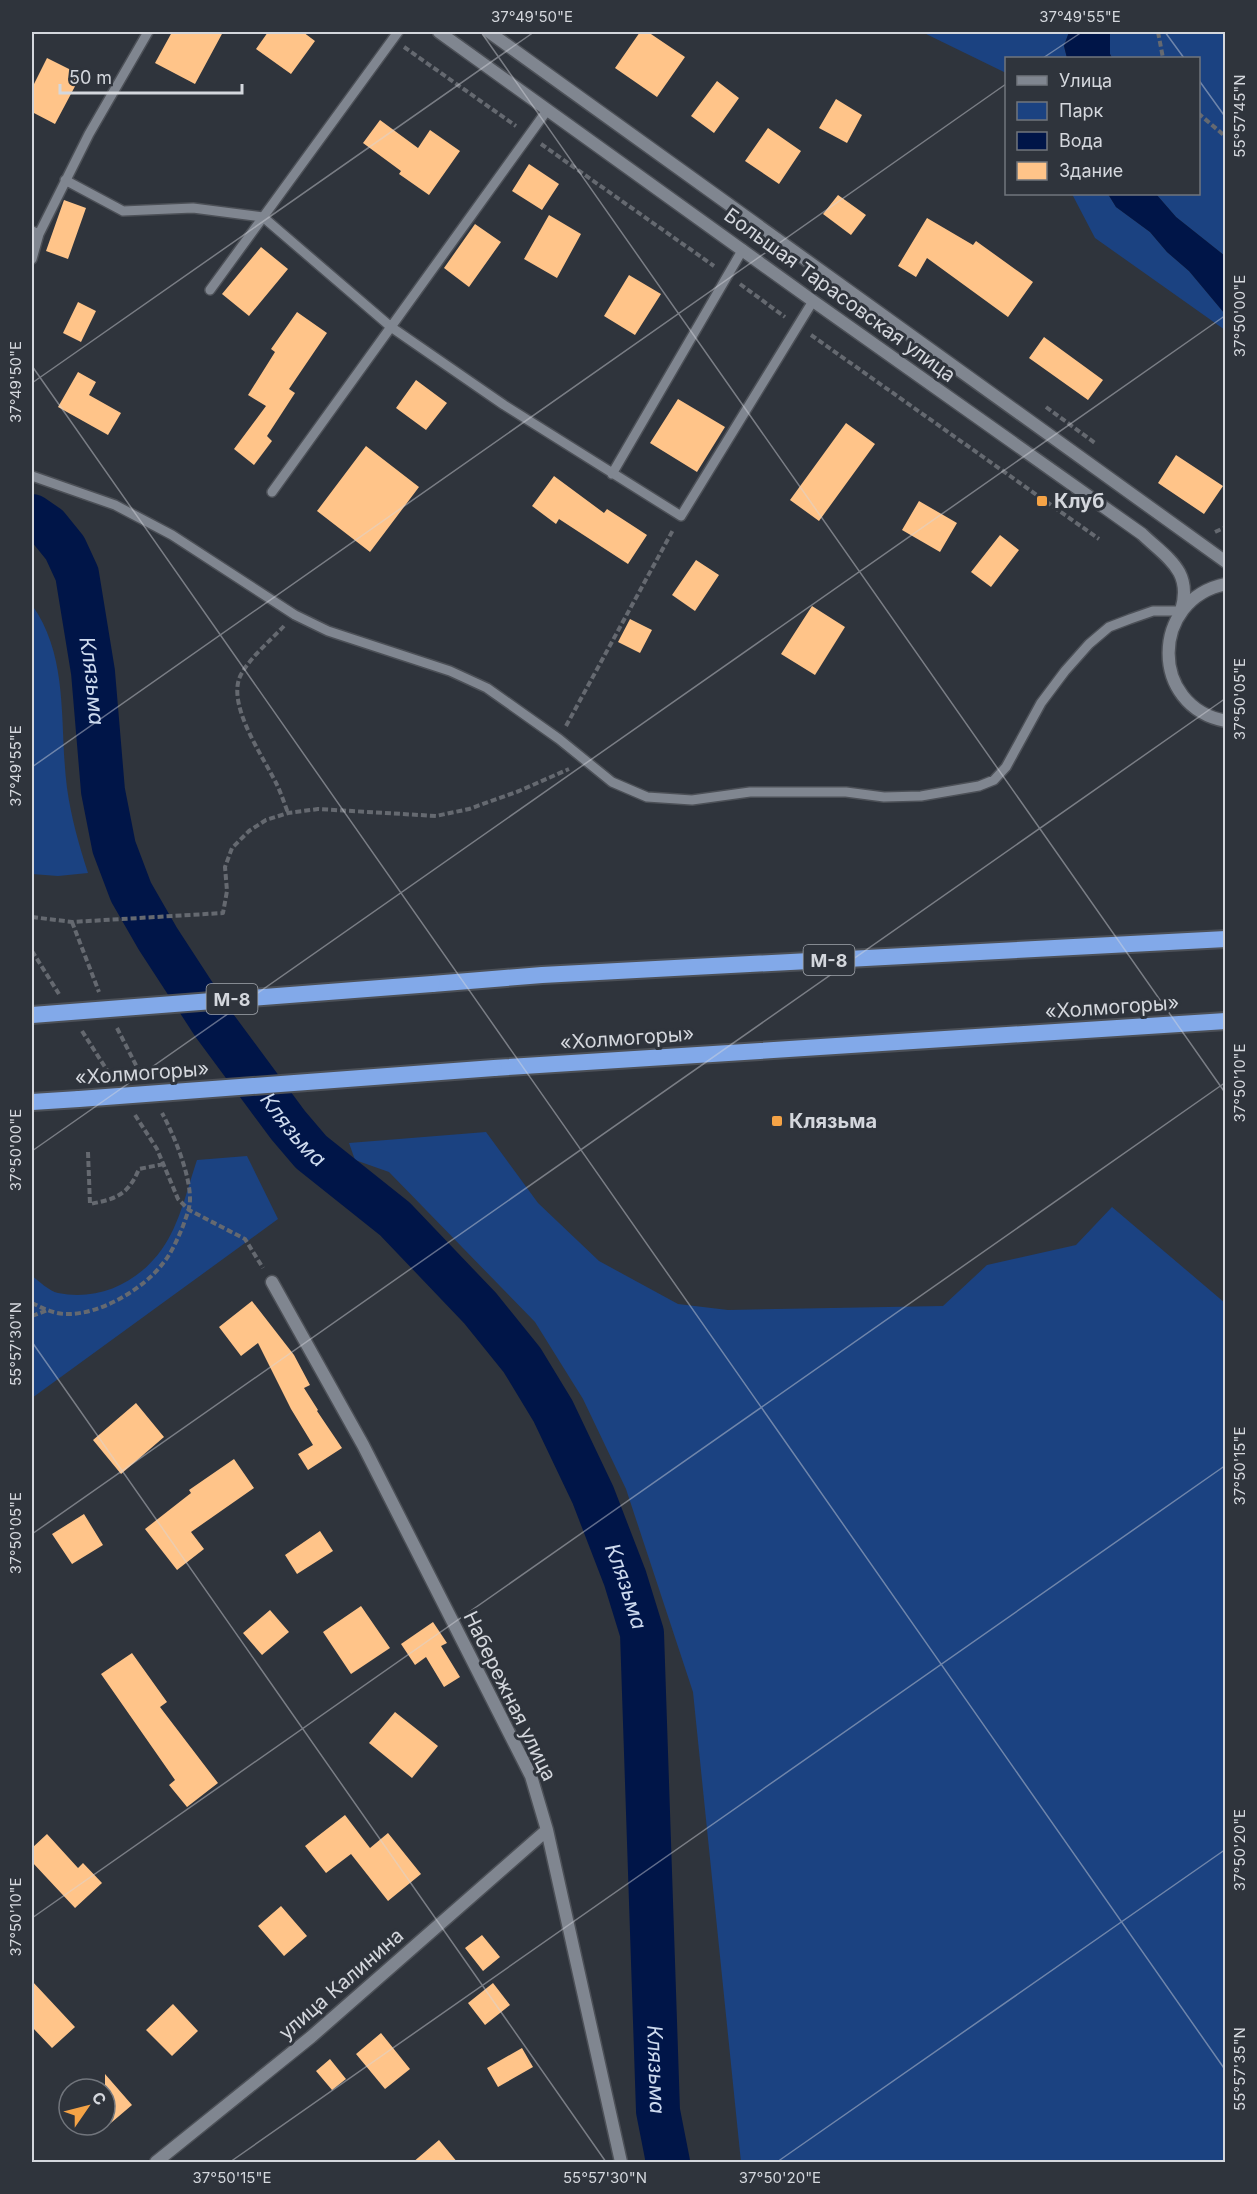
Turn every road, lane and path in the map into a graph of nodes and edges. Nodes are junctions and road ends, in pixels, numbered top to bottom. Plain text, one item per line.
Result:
1 (148, 32) edge
2 (398, 32) edge
3 (439, 32) edge
4 (489, 32) edge
5 (1158, 32) edge
6 (1163, 57) edge
7 (548, 109) junction
8 (1200, 115) edge
9 (1226, 137) edge
10 (65, 180) junction
11 (263, 217) junction
12 (35, 232) edge
13 (742, 249) junction
14 (32, 259) edge
15 (210, 290) dead end
16 (813, 301) junction
17 (391, 327) junction
18 (612, 474) junction
19 (32, 476) edge
20 (272, 492) dead end
21 (681, 516) junction
22 (1226, 562) edge
23 (1226, 584) edge
24 (1181, 611) junction
25 (295, 615) junction
26 (1226, 721) edge
27 (559, 739) junction
28 (587, 762) junction
29 (288, 813) junction
30 (32, 917) edge
31 (72, 922) junction
32 (1226, 939) edge
33 (100, 993) dead end
34 (32, 1015) edge
35 (114, 1021) dead end
36 (1226, 1021) edge
37 (144, 1078) dead end
38 (32, 1102) edge
39 (159, 1106) dead end
40 (88, 1152) dead end
41 (164, 1164) dead end
42 (189, 1210) junction
43 (272, 1282) joint
44 (32, 1303) edge
45 (49, 1310) junction
46 (32, 1316) edge
47 (547, 1830) junction
48 (619, 2161) edge
49 (156, 2163) edge

1 - 10 lane
2 - 11 lane
3 - 7 street, Большая Тарасовская улица
4 - 22 street, Большая Тарасовская улица
5 - 6 path
7 - 13 street, Большая Тарасовская улица
7 - 17 lane
8 - 9 path
10 - 11 lane
10 - 12 lane
11 - 15 lane
11 - 17 lane
12 - 14 lane
13 - 16 street, Большая Тарасовская улица
13 - 18 lane
16 - 21 lane
16 - 24 street, Большая Тарасовская улица
17 - 18 lane
17 - 20 lane
18 - 21 lane
19 - 25 lane
21 - 27 path
23 - 24 street
24 - 26 street
24 - 28 lane
25 - 27 lane
25 - 29 path
27 - 28 lane
28 - 29 path
29 - 31 path
30 - 31 path
31 - 33 path
32 - 34 highway, М-8, bridge
35 - 37 path
36 - 38 highway, «Холмогоры», bridge
39 - 42 path
40 - 41 path
42 - 43 path
42 - 45 path
43 - 47 street, Набережная улица
44 - 45 path
45 - 46 path
47 - 48 street, Набережная улица
47 - 49 street, улица Калинина

